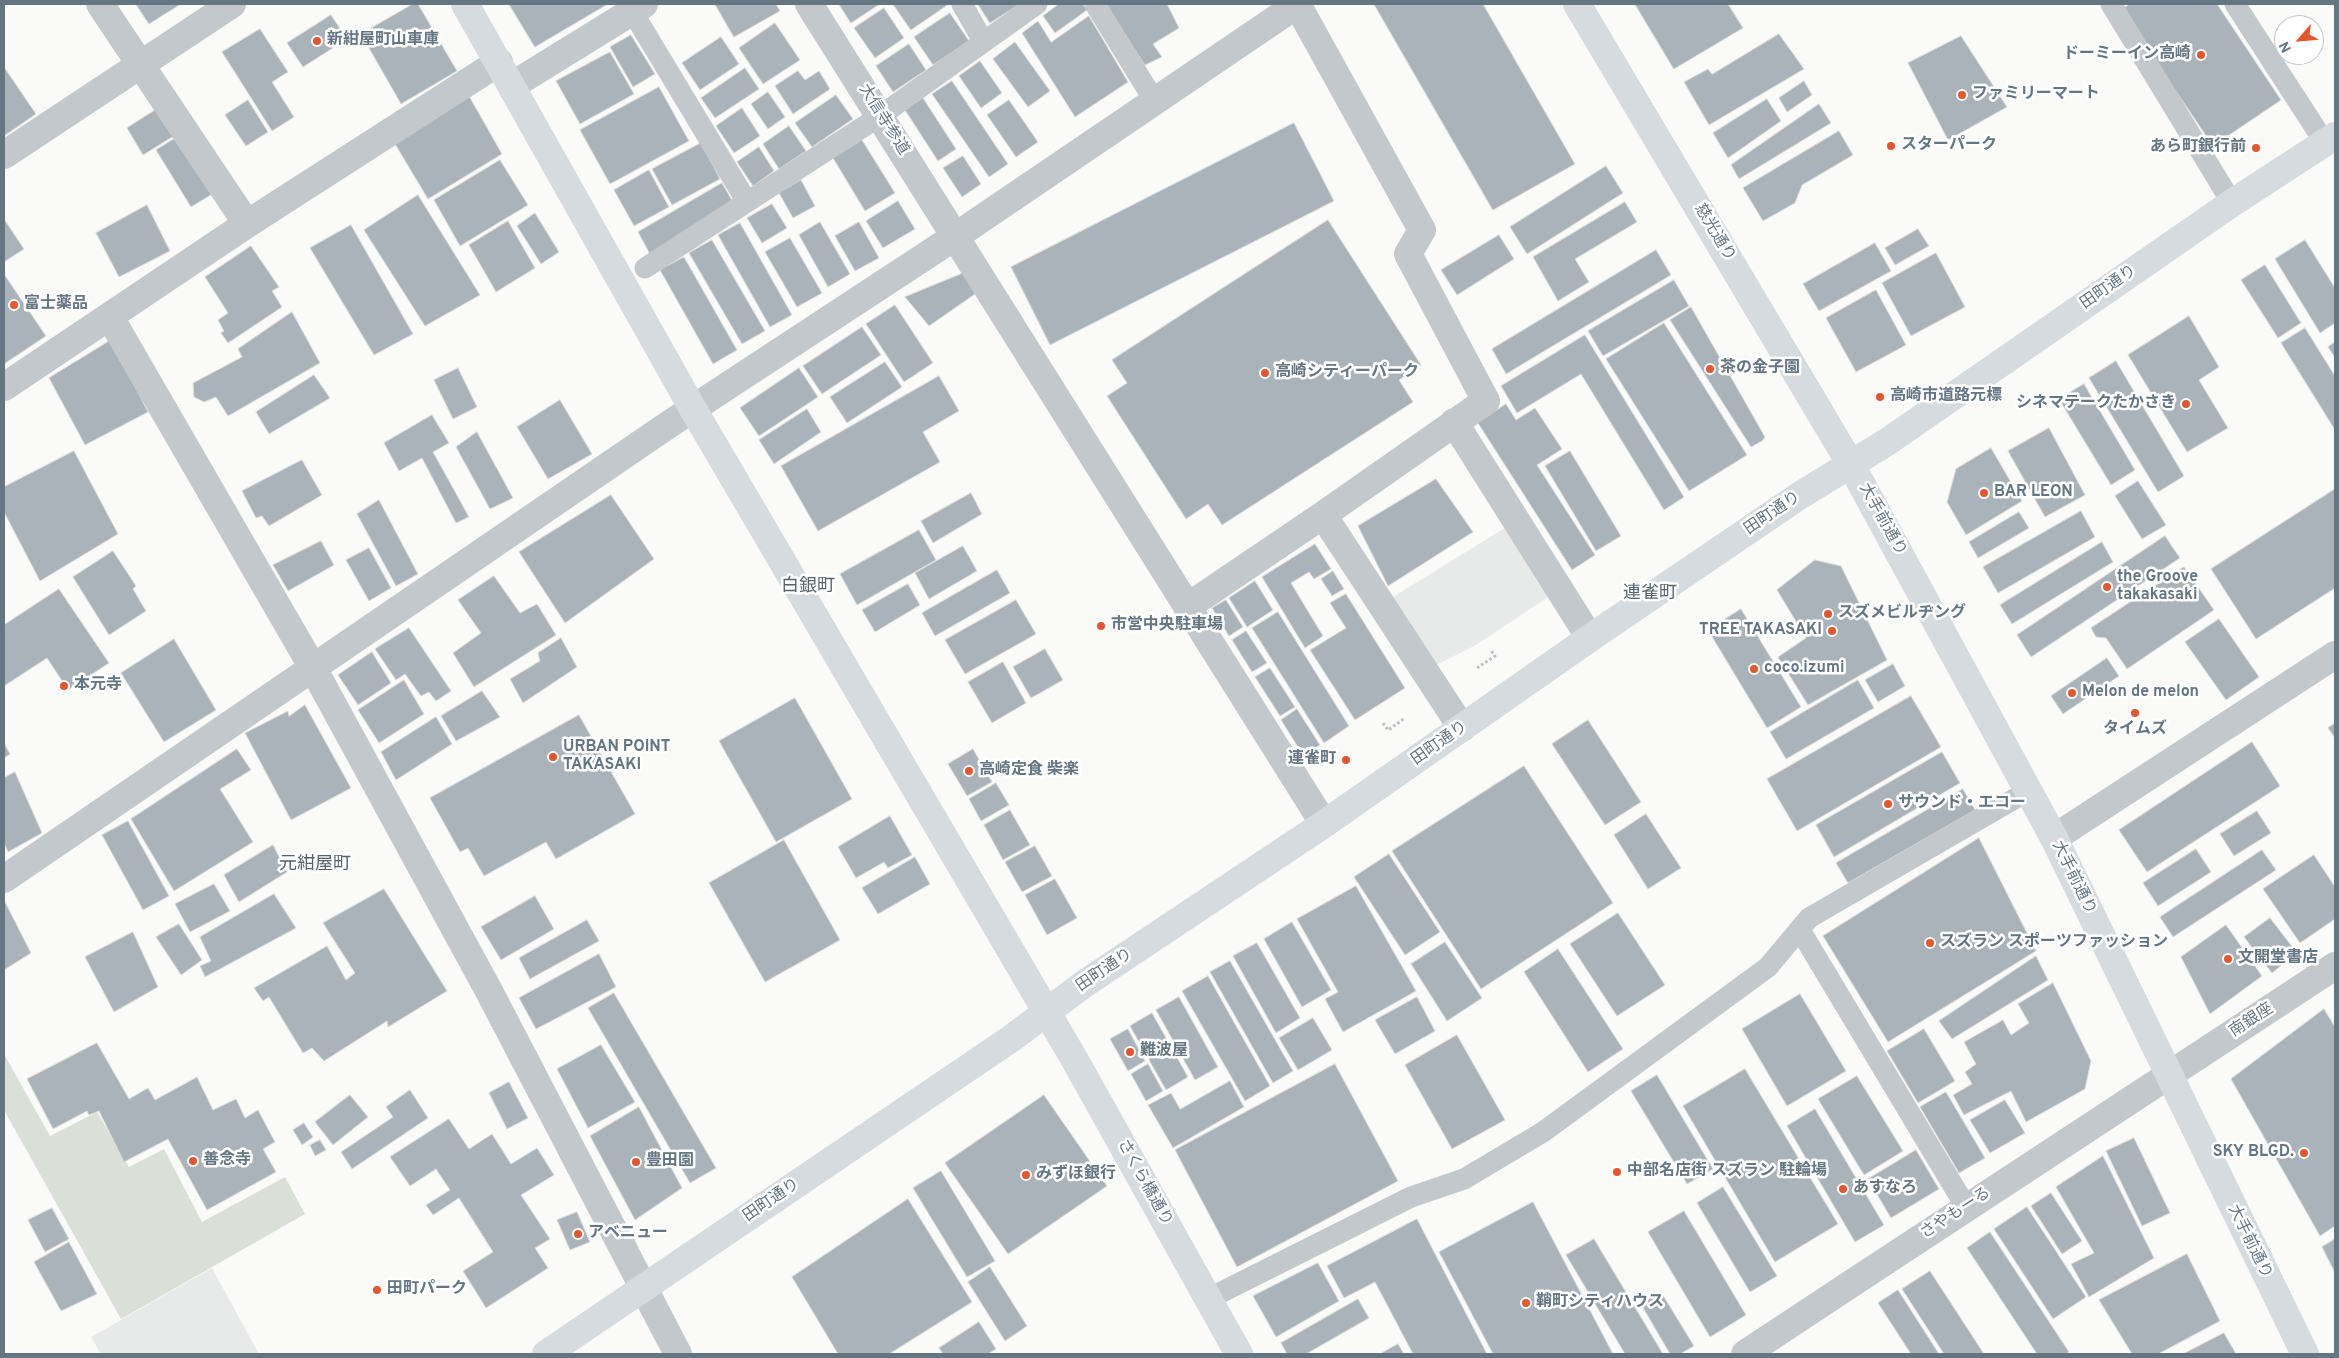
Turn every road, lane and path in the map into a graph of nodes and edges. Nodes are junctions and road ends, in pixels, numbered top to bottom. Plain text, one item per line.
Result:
1 (100, 4) edge
2 (232, 4) edge
3 (466, 4) edge
4 (809, 4) edge
5 (962, 4) edge
6 (1037, 4) edge
7 (1095, 4) edge
8 (1297, 4) edge
9 (1577, 4) edge
10 (2111, 4) edge
11 (2235, 4) edge
12 (638, 7) edge
13 (983, 41) junction
14 (499, 62) junction
15 (141, 65) junction
16 (513, 85) junction
17 (1155, 102) junction
18 (880, 116) junction
19 (2330, 140) edge
20 (4, 155) edge
21 (747, 202) junction
22 (2232, 204) junction
23 (248, 224) junction
24 (956, 236) junction
25 (645, 268) dead end
26 (110, 317) junction
27 (4, 387) edge
28 (693, 409) junction
29 (1454, 422) junction
30 (1850, 463) junction
31 (1323, 515) junction
32 (1187, 607) junction
33 (1590, 638) junction
34 (1490, 649) dead end
35 (2335, 655) edge
36 (313, 668) junction
37 (1477, 668) dead end
38 (1405, 718) dead end
39 (1383, 723) dead end
40 (1462, 728) junction
41 (2028, 791) junction
42 (1324, 824) junction
43 (2054, 838) junction
44 (4, 879) edge
45 (1800, 930) junction
46 (2335, 966) edge
47 (1047, 1012) junction
48 (2168, 1077) junction
49 (1966, 1207) junction
50 (643, 1288) junction
51 (1208, 1299) junction
52 (546, 1354) edge
53 (678, 1354) edge
54 (1239, 1354) edge
55 (1745, 1354) edge
56 (2305, 1354) edge

1 - 15 street
2 - 15 street
3 - 14 main road, さくら橋通り
4 - 18 street, 大信寺参道
5 - 13 lane
6 - 13 lane
7 - 17 lane
8 - 17 street
8 - 29 street
9 - 30 main road, 慈光通り
10 - 22 lane
11 - 19 lane
12 - 16 street
12 - 21 lane
13 - 18 lane
14 - 16 main road, さくら橋通り
14 - 23 street
15 - 20 street
15 - 23 street
16 - 28 main road, さくら橋通り
17 - 24 street
18 - 21 lane
18 - 24 street, 大信寺参道
19 - 22 main road, 田町通り
21 - 25 lane
22 - 30 main road, 田町通り
23 - 26 street
24 - 28 street
24 - 32 street, 大信寺参道
26 - 27 street
26 - 36 street
28 - 36 street
28 - 47 main road, さくら橋通り
29 - 31 street
29 - 33 street
30 - 33 main road, 田町通り
30 - 41 main road, 大手前通り
31 - 32 street
31 - 40 street
32 - 42 street, 大信寺参道
33 - 40 main road, 田町通り
34 - 37 path
35 - 43 street
36 - 44 street
36 - 50 street
38 - 39 path
40 - 42 main road, 田町通り
41 - 43 main road, 大手前通り
41 - 45 lane
42 - 47 main road, 田町通り
43 - 48 main road, 大手前通り
45 - 49 lane
45 - 51 lane
46 - 48 street, 南銀座
47 - 50 main road, 田町通り
47 - 51 main road, さくら橋通り
48 - 49 street, さやもーる
48 - 56 main road, 大手前通り
49 - 55 street, さやもーる
50 - 52 main road, 田町通り
50 - 53 street
51 - 54 main road, さくら橋通り

